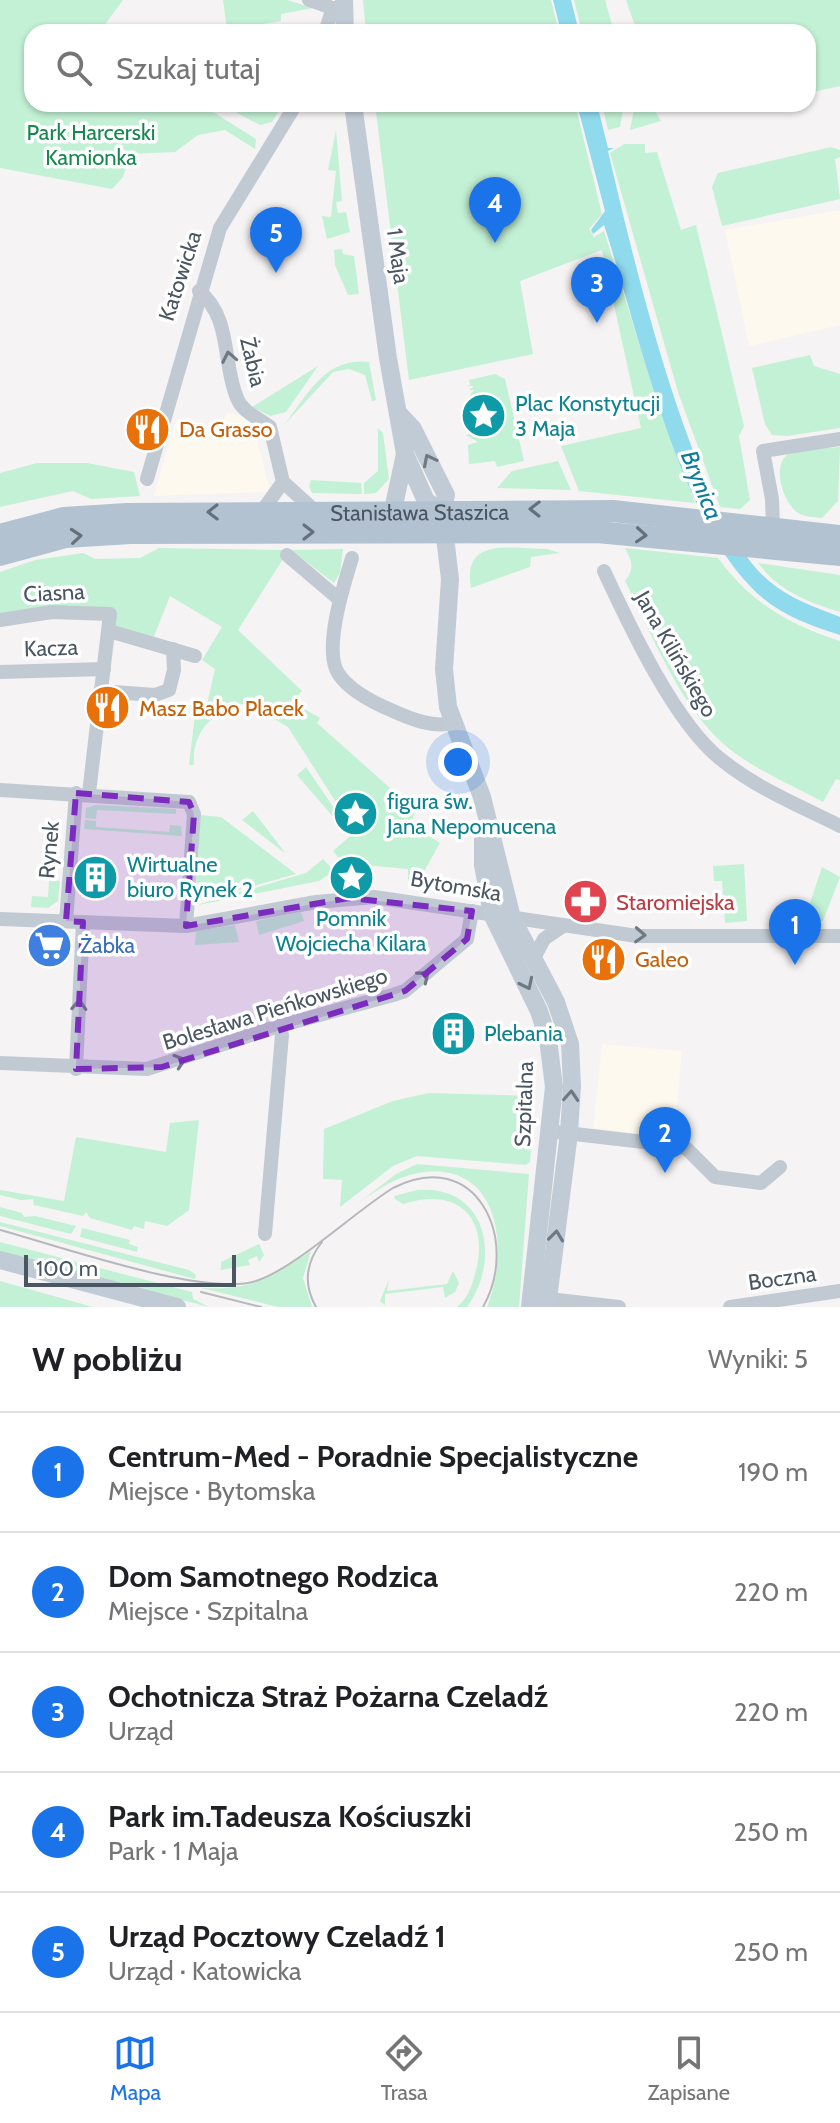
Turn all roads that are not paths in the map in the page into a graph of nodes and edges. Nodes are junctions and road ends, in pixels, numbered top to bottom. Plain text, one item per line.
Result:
1 (309, 0) edge
2 (340, 7) edge
3 (291, 112) edge
4 (354, 112) edge
5 (199, 291) junction
6 (399, 414) junction
7 (840, 439) edge
8 (405, 454) junction
9 (147, 479) dead end
10 (283, 482) junction
11 (393, 510) junction
12 (262, 511) junction
13 (315, 511) junction
14 (444, 523) junction
15 (773, 527) junction
16 (683, 528) junction
17 (0, 535) edge
18 (840, 536) edge
19 (0, 555) edge
20 (287, 555) dead end
21 (840, 555) edge
22 (352, 558) dead end
23 (604, 571) dead end
24 (340, 600) junction
25 (0, 620) edge
26 (109, 631) junction
27 (173, 649) junction
28 (195, 656) dead end
29 (104, 669) junction
30 (0, 672) edge
31 (100, 691) junction
32 (452, 723) junction
33 (0, 790) edge
34 (82, 793) junction
35 (482, 797) junction
36 (840, 826) edge
37 (472, 911) junction
38 (492, 914) junction
39 (512, 918) junction
40 (0, 919) edge
41 (66, 921) junction
42 (83, 922) junction
43 (186, 926) junction
44 (563, 926) junction
45 (840, 936) edge
46 (534, 958) junction
47 (279, 1026) junction
48 (0, 1063) edge
49 (76, 1069) junction
50 (549, 1131) junction
51 (569, 1133) junction
52 (780, 1167) dead end
53 (265, 1234) dead end
54 (0, 1260) edge
55 (840, 1291) edge
56 (548, 1303) edge
57 (177, 1307) edge
58 (530, 1307) edge
59 (619, 1307) edge
60 (730, 1307) edge

1 - 2 street
3 - 5 street, Katowicka
4 - 6 street, 1 Maja
5 - 9 street, Katowicka
10 -> 5 street, Żabia
6 - 8 street, 1 Maja
14 -> 6 street, 1 Maja
7 - 15 street
8 - 11 street
8 - 14 street, 1 Maja
10 - 12 street
10 - 13 street
11 - 13 main road, Stanisława Staszica
11 - 14 main road, Stanisława Staszica
12 - 13 main road, Stanisława Staszica
12 -> 17 main road, Stanisława Staszica
14 - 16 main road, Stanisława Staszica
19 -> 14 main road, Stanisława Staszica
14 - 32 street, 1 Maja
15 - 16 main road, Stanisława Staszica
15 - 18 main road, Stanisława Staszica
16 - 21 main road, Stanisława Staszica
20 - 24 street
22 - 24 street
23 - 36 street, Jana Kilińskiego
24 - 32 street
25 - 26 street, Ciasna
26 - 27 street
26 - 29 street
27 - 28 street
27 - 31 street
29 - 30 street, Kacza
29 - 31 street
31 - 34 street
32 - 35 street, 1 Maja
33 - 34 street, Rynek
34 - 41 street, Rynek
34 - 43 street
35 - 38 street, 1 Maja
35 - 39 street, 1 Maja
37 - 38 street, Bytomska
37 - 43 street, Bytomska
47 -> 37 street, Bolesława Pieńkowskiego
38 - 39 street, Bytomska
38 -> 50 street, Szpitalna
39 - 44 street, Bytomska
39 - 46 street, Szpitalna
40 - 41 street
41 - 42 street, Bytomska
42 - 43 street, Bytomska
49 -> 42 street
44 -> 45 street, Bytomska
44 - 46 street
51 -> 46 street, Szpitalna
49 -> 47 street, Bolesława Pieńkowskiego
47 - 53 street
48 - 49 street, Bolesława Pieńkowskiego
50 - 51 street
50 - 58 street, Szpitalna
51 - 52 street
56 -> 51 street, Szpitalna
54 - 57 street
55 - 60 street, Boczna
56 - 59 street

